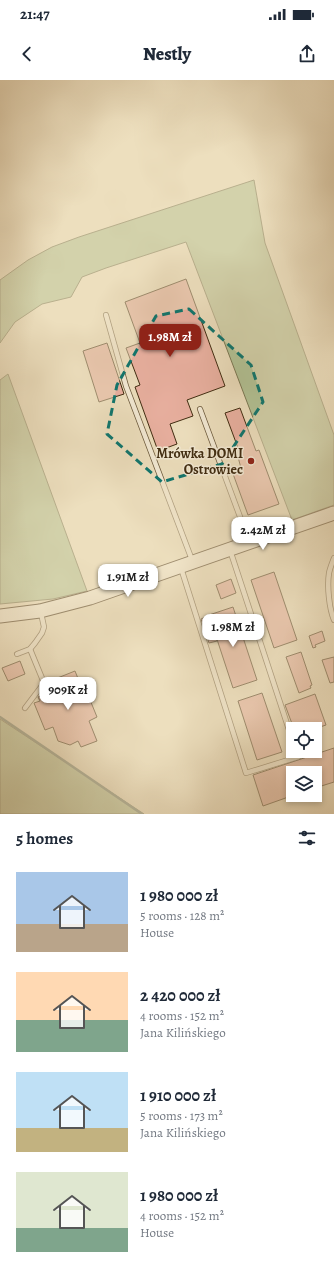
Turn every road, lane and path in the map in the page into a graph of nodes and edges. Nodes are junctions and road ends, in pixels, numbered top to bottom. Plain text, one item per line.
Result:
1 (106, 315) dead end
2 (200, 409) dead end
3 (334, 515) edge
4 (250, 542) junction
5 (230, 550) junction
6 (334, 558) edge
7 (193, 562) junction
8 (180, 566) junction
9 (40, 611) junction
10 (0, 616) edge
11 (334, 620) edge
12 (30, 649) junction
13 (17, 654) dead end
14 (25, 708) dead end
15 (286, 722) edge
16 (295, 758) edge

1 - 7 lane
2 - 4 lane
3 - 4 street
4 - 5 street
5 - 7 street
5 - 15 lane
6 - 11 lane
7 - 8 street
8 - 9 street
8 - 16 lane
9 - 10 street
9 - 12 lane
12 - 13 lane
12 - 14 lane

